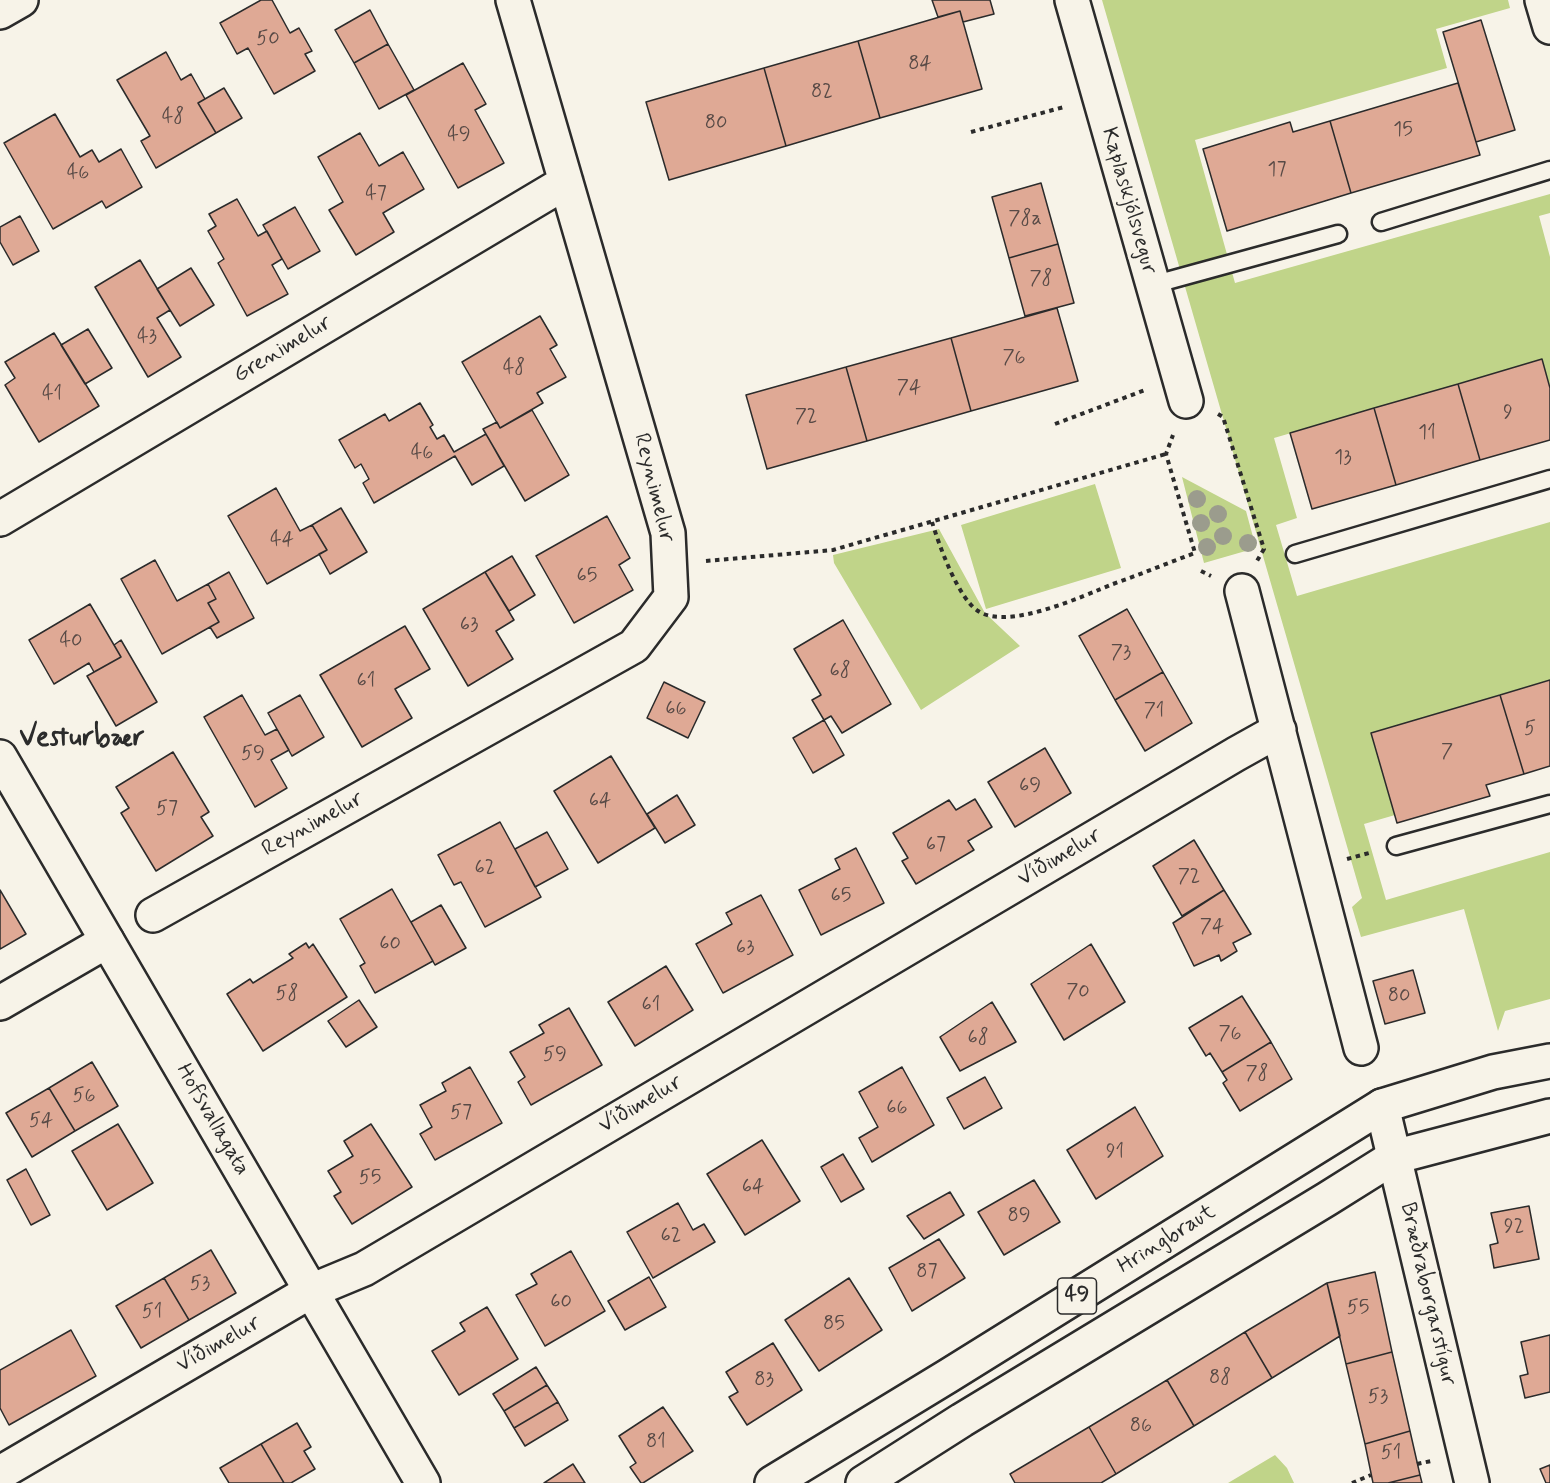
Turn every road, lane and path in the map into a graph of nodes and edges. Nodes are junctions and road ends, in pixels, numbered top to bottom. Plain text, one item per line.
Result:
1 (21, 0) edge
2 (513, 0) edge
3 (1072, 0) edge
4 (1542, 0) edge
5 (0, 12) edge
6 (1550, 27) edge
7 (1100, 97) junction
8 (971, 132) dead end
9 (1550, 170) edge
10 (566, 182) junction
11 (1380, 222) dead end
12 (1338, 234) dead end
13 (1152, 285) junction
14 (1183, 389) junction
15 (1055, 424) dead end
16 (1166, 454) junction
17 (1550, 479) edge
18 (0, 519) edge
19 (932, 522) junction
20 (1295, 554) dead end
21 (670, 562) junction
22 (1201, 571) dead end
23 (1242, 591) junction
24 (1279, 730) junction
25 (0, 758) edge
26 (1550, 804) edge
27 (1396, 846) joint
28 (1315, 867) junction
29 (153, 915) dead end
30 (107, 941) junction
31 (0, 1003) edge
32 (1361, 1048) dead end
33 (1550, 1060) edge
34 (1382, 1106) junction
35 (1550, 1116) edge
36 (1394, 1157) junction
37 (311, 1291) junction
38 (0, 1473) edge
39 (1371, 1475) dead end
40 (423, 1483) edge
41 (772, 1483) edge
42 (863, 1483) edge
43 (1352, 1483) edge
44 (1472, 1483) edge

1 - 5 street
2 - 10 street, Reynimelur
3 - 7 street, Kaplaskjólsvegur
4 - 6 street
7 - 8 path
7 - 13 street, Kaplaskjólsvegur
9 - 11 lane
10 - 18 street, Grenimelur
10 - 21 street, Reynimelur
12 - 13 lane
13 - 14 street, Kaplaskjólsvegur
14 - 15 path
14 - 16 path
14 - 23 path
16 - 19 path
16 - 19 path
17 - 20 lane
19 - 21 path
21 - 29 street, Reynimelur
22 - 23 path
23 - 24 street
24 - 28 street
24 - 37 street, Víðimelur
25 - 30 street, Hofsvallagata
26 - 27 lane
27 - 28 path
28 - 32 street
30 - 31 street
30 - 37 street, Hofsvallagata
33 - 34 street, Hringbraut / 49
34 - 36 street, Bræðraborgarstígur
34 - 41 street, Hringbraut / 49
35 - 36 street, 49
36 - 42 street, 49
36 - 44 street, Bræðraborgarstígur
37 - 38 street, Víðimelur
37 - 40 street, Hofsvallagata
39 - 43 path

